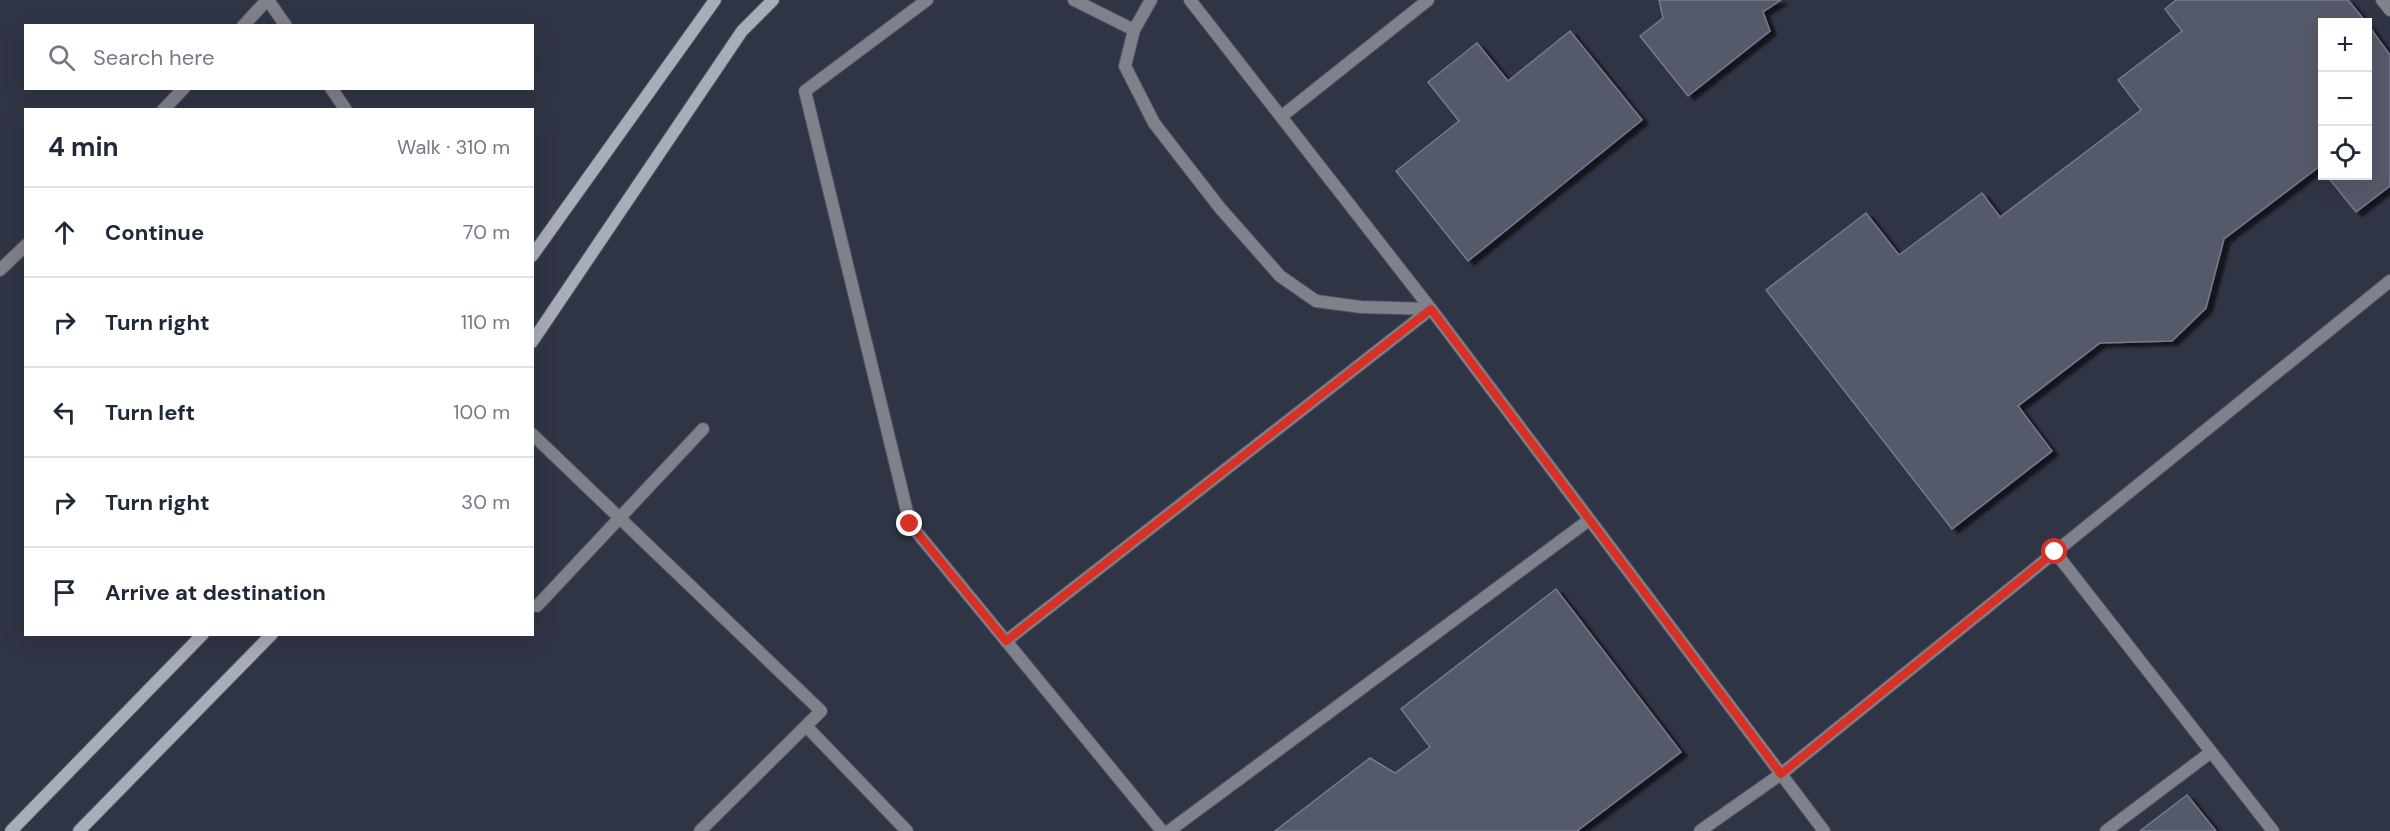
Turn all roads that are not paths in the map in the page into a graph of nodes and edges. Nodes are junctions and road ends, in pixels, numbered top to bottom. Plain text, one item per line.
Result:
1 (267, 0) edge
2 (715, 0) edge
3 (773, 0) edge
4 (927, 0) edge
5 (1074, 0) edge
6 (1151, 0) edge
7 (1190, 0) edge
8 (1428, 0) edge
9 (2382, 0) edge
10 (2390, 10) edge
11 (245, 24) edge
12 (285, 24) edge
13 (1134, 30) junction
14 (182, 90) edge
15 (332, 90) edge
16 (165, 108) edge
17 (345, 108) edge
18 (1282, 116) junction
19 (24, 247) edge
20 (534, 253) edge
21 (0, 270) edge
22 (2390, 281) edge
23 (1431, 309) junction
24 (534, 339) edge
25 (703, 429) dead end
26 (534, 436) edge
27 (621, 517) junction
28 (1589, 520) junction
29 (2055, 552) junction
30 (537, 606) dead end
31 (201, 636) edge
32 (270, 636) edge
33 (1006, 641) junction
34 (806, 726) junction
35 (2211, 753) junction
36 (1781, 774) junction
37 (10, 831) edge
38 (79, 831) edge
39 (700, 831) edge
40 (907, 831) edge
41 (1162, 831) edge
42 (1169, 831) edge
43 (1701, 831) edge
44 (1824, 831) edge
45 (2106, 831) edge
46 (2273, 831) edge

1 - 11 street
1 - 12 street
2 - 20 main road
3 - 24 main road
4 - 33 street
5 - 13 street
6 - 13 street
7 - 18 street
8 - 18 street
9 - 10 street
13 - 23 street
14 - 16 street
15 - 17 street
18 - 23 street
19 - 21 street
22 - 29 street
23 - 28 street
23 - 33 street
25 - 27 street
26 - 27 street
27 - 30 street
27 - 34 street
28 - 36 street
28 - 42 street
29 - 35 street
29 - 36 street
31 - 37 main road
32 - 38 main road
33 - 41 street
34 - 39 street
34 - 40 street
35 - 45 street
35 - 46 street
36 - 43 street
36 - 44 street

